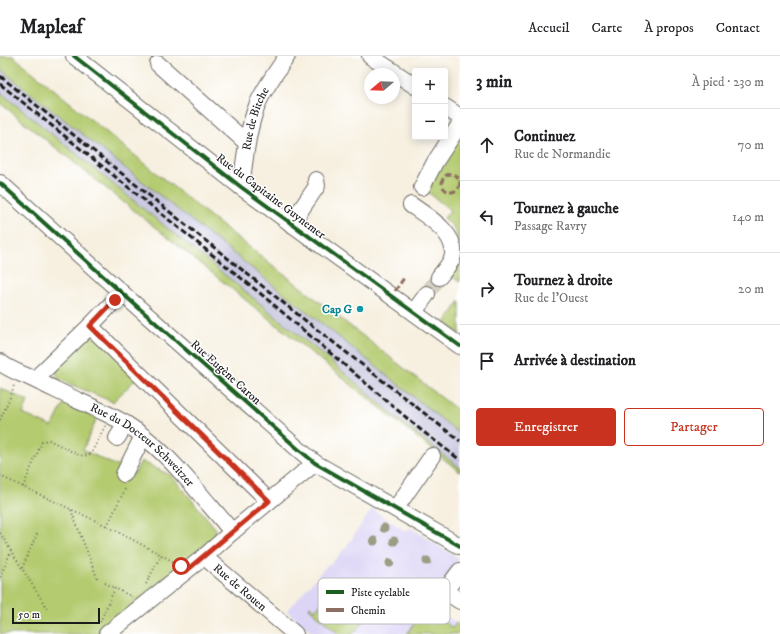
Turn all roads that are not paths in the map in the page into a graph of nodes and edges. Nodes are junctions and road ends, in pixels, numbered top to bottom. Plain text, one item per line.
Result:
1 (74, 56) edge
2 (287, 56) edge
3 (370, 56) edge
4 (158, 64) dead end
5 (412, 84) edge
6 (448, 109) edge
7 (460, 117) edge
8 (460, 124) edge
9 (247, 143) junction
10 (316, 180) dead end
11 (0, 182) edge
12 (241, 187) junction
13 (422, 187) dead end
14 (412, 205) dead end
15 (291, 224) junction
16 (439, 277) tunnel mouth
17 (122, 293) junction
18 (427, 294) tunnel mouth
19 (414, 312) junction
20 (90, 326) junction
21 (460, 346) edge
22 (0, 362) edge
23 (35, 379) junction
24 (126, 424) junction
25 (143, 436) junction
26 (117, 438) dead end
27 (432, 456) dead end
28 (315, 462) junction
29 (124, 474) dead end
30 (269, 501) junction
31 (396, 508) junction
32 (232, 532) junction
33 (460, 546) edge
34 (205, 556) junction
35 (460, 572) edge
36 (450, 582) edge
37 (450, 595) edge
38 (460, 601) edge
39 (102, 631) edge
40 (291, 633) edge

1 - 12 street, Rue du Capitaine Guynemer
2 - 9 street, Rue de Bitche
3 - 5 street
4 - 9 street
6 - 7 street
8 - 13 street
9 - 12 street, Rue de Bitche
10 - 15 street
11 - 17 street, Rue Eugène Caron
12 - 15 street, Rue du Capitaine Guynemer
14 - 16 street
15 - 19 street, Rue du Capitaine Guynemer
17 - 20 street
17 - 28 street, Rue Eugène Caron
18 - 19 street
19 - 21 street, Rue du Capitaine Guynemer
20 - 23 street
20 - 30 street
22 - 23 street, Rue du Docteur Schweitzer
23 - 24 street, Rue du Docteur Schweitzer
24 - 25 street, Rue du Docteur Schweitzer
24 - 26 street
25 - 29 street
25 - 32 street, Rue du Docteur Schweitzer
27 - 31 street
28 - 30 street
28 - 31 street, Rue Eugène Caron
30 - 32 street
31 - 33 street, Rue Eugène Caron
32 - 34 street
34 - 39 street
34 - 40 street, Rue de Rouen
35 - 36 street
37 - 38 street

